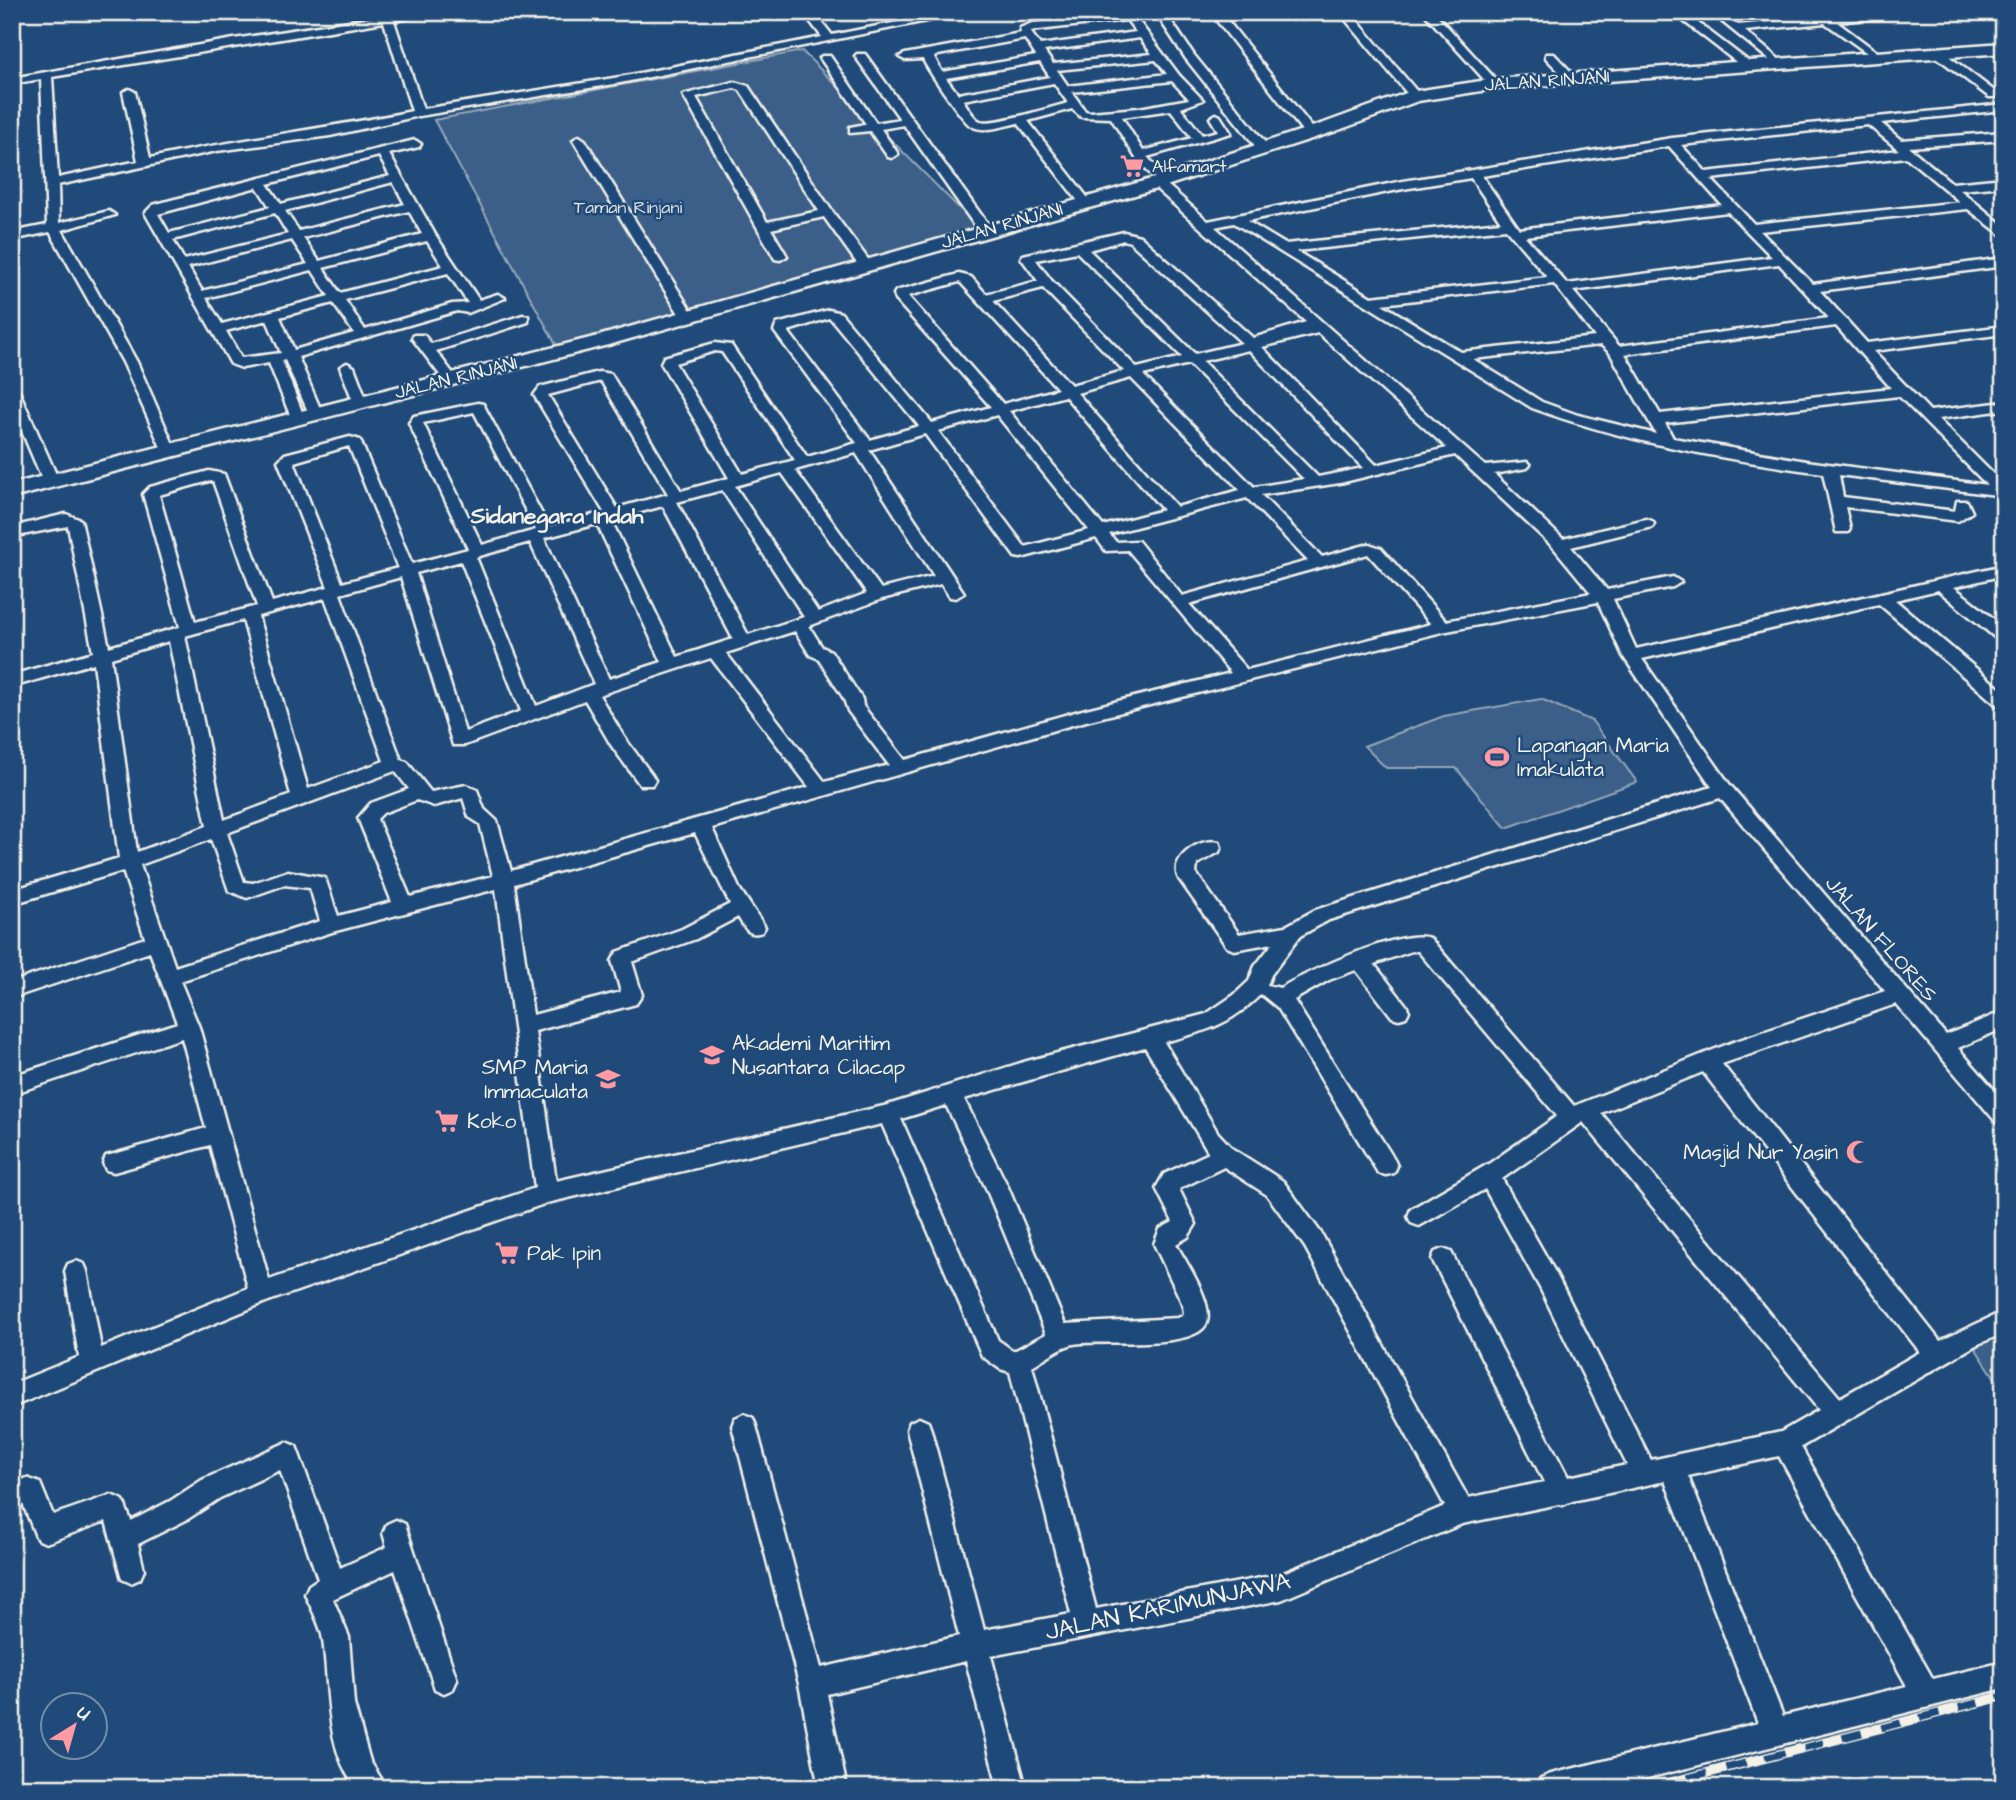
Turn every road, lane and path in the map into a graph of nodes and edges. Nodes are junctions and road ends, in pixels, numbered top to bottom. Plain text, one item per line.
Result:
1 (431, 12) edge
2 (808, 12) edge
3 (967, 12) edge
4 (1160, 12) edge
5 (1214, 12) edge
6 (1344, 12) edge
7 (1428, 12) edge
8 (1715, 12) edge
9 (1905, 12) edge
10 (1994, 12) edge
11 (1678, 13) edge
12 (1833, 17) edge
13 (388, 19) junction
14 (2004, 19) edge
15 (1734, 29) junction
16 (1144, 34) junction
17 (1028, 35) junction
18 (829, 39) junction
19 (2004, 48) edge
20 (1938, 52) junction
21 (928, 55) junction
22 (1550, 55) dead end
23 (861, 56) dead end
24 (1161, 56) junction
25 (905, 57) dead end
26 (1877, 57) junction
27 (827, 58) dead end
28 (1777, 63) junction
29 (1045, 64) junction
30 (1748, 66) junction
31 (46, 76) junction
32 (938, 76) junction
33 (1175, 77) junction
34 (1572, 79) junction
35 (12, 81) edge
36 (1493, 84) junction
37 (1063, 90) junction
38 (130, 92) dead end
39 (1993, 95) dead end
40 (1415, 96) junction
41 (955, 98) junction
42 (1075, 105) junction
43 (1172, 105) junction
44 (2004, 107) edge
45 (1987, 108) junction
46 (419, 113) junction
47 (1114, 114) junction
48 (1216, 118) dead end
49 (1021, 119) junction
50 (907, 121) junction
51 (1871, 121) junction
52 (2004, 121) edge
53 (873, 127) junction
54 (854, 130) dead end
55 (1311, 134) junction
56 (2004, 136) edge
57 (579, 140) dead end
58 (1200, 140) junction
59 (1672, 142) junction
60 (415, 144) dead end
61 (1897, 144) junction
62 (1264, 149) junction
63 (382, 152) junction
64 (1907, 153) junction
65 (892, 154) dead end
66 (1141, 155) junction
67 (145, 163) junction
68 (1474, 174) junction
69 (1703, 176) junction
70 (396, 178) junction
71 (1164, 180) junction
72 (260, 182) junction
73 (2004, 182) edge
74 (52, 183) junction
75 (1952, 187) junction
76 (1086, 202) junction
77 (1972, 205) junction
78 (412, 206) junction
79 (280, 208) junction
80 (1731, 208) junction
81 (827, 214) junction
82 (109, 215) dead end
83 (1237, 220) junction
84 (1207, 225) junction
85 (54, 227) junction
86 (763, 227) junction
87 (1748, 228) junction
88 (989, 229) junction
89 (1512, 229) junction
90 (2004, 233) edge
91 (297, 235) junction
92 (12, 236) edge
93 (430, 236) junction
94 (165, 238) junction
95 (1286, 247) junction
96 (1080, 248) junction
97 (780, 256) dead end
98 (1782, 260) junction
99 (2004, 262) edge
100 (180, 265) junction
101 (317, 265) junction
102 (866, 266) junction
103 (450, 268) junction
104 (1046, 283) junction
105 (1560, 284) junction
106 (1810, 288) junction
107 (198, 296) junction
108 (337, 297) junction
109 (498, 298) dead end
110 (984, 299) junction
111 (1371, 301) junction
112 (472, 305) junction
113 (272, 315) junction
114 (688, 317) junction
115 (523, 319) dead end
116 (1839, 321) junction
117 (1317, 326) junction
118 (218, 330) junction
119 (2004, 330) edge
120 (361, 334) junction
121 (1604, 340) junction
122 (1252, 345) junction
123 (1863, 348) junction
124 (1616, 351) junction
125 (291, 355) junction
126 (1457, 357) junction
127 (274, 359) junction
128 (1191, 360) junction
129 (347, 367) dead end
130 (1133, 373) junction
131 (451, 380) junction
132 (12, 391) edge
133 (1068, 391) junction
134 (1902, 391) junction
135 (360, 401) junction
136 (2004, 407) edge
137 (1000, 409) junction
138 (306, 415) junction
139 (1927, 416) junction
140 (1657, 419) junction
141 (929, 429) junction
142 (1668, 441) junction
143 (863, 447) junction
144 (1458, 450) junction
145 (169, 451) junction
146 (804, 463) junction
147 (1522, 465) dead end
148 (786, 468) junction
149 (1830, 469) junction
150 (1373, 470) junction
151 (1482, 471) junction
152 (51, 481) junction
153 (732, 482) junction
154 (1315, 482) junction
155 (12, 491) edge
156 (1251, 492) junction
157 (2003, 492) edge
158 (672, 498) junction
159 (1837, 501) junction
160 (1962, 504) dead end
161 (1174, 513) junction
162 (608, 516) junction
163 (1646, 524) dead end
164 (1842, 529) dead end
165 (1099, 531) junction
166 (12, 532) edge
167 (540, 534) junction
168 (1560, 545) junction
169 (472, 553) junction
170 (1320, 564) junction
171 (407, 570) junction
172 (1996, 572) edge
173 (944, 578) junction
174 (1673, 582) dead end
175 (1941, 584) junction
176 (2004, 586) edge
177 (334, 590) junction
178 (956, 593) dead end
179 (877, 595) junction
180 (1604, 597) junction
181 (1882, 598) junction
182 (1178, 603) junction
183 (257, 611) junction
184 (806, 622) junction
185 (1442, 626) junction
186 (182, 631) junction
187 (2004, 636) edge
188 (743, 642) junction
189 (715, 651) junction
190 (102, 656) junction
191 (1631, 656) junction
192 (672, 665) junction
193 (1243, 676) junction
194 (12, 681) edge
195 (597, 690) junction
196 (2004, 702) edge
197 (531, 715) junction
198 (394, 764) junction
199 (901, 768) junction
200 (646, 780) dead end
201 (821, 790) junction
202 (1724, 790) junction
203 (420, 792) junction
204 (302, 800) junction
205 (701, 825) junction
206 (217, 830) junction
207 (1212, 847) dead end
208 (129, 862) junction
209 (504, 880) junction
210 (12, 897) edge
211 (404, 904) junction
212 (741, 907) junction
213 (331, 925) junction
214 (755, 927) dead end
215 (1291, 933) junction
216 (156, 942) junction
217 (1361, 962) junction
218 (168, 977) junction
219 (1257, 985) junction
220 (12, 990) edge
221 (1898, 995) junction
222 (1280, 998) junction
223 (1399, 1011) dead end
224 (2004, 1020) edge
225 (524, 1026) junction
226 (189, 1027) junction
227 (1150, 1037) junction
228 (1943, 1045) junction
229 (1707, 1061) junction
230 (12, 1085) edge
231 (951, 1094) junction
232 (888, 1114) junction
233 (1579, 1114) junction
234 (2004, 1116) edge
235 (218, 1133) junction
236 (1225, 1156) junction
237 (114, 1163) dead end
238 (1386, 1166) dead end
239 (1489, 1176) junction
240 (547, 1193) junction
241 (1419, 1216) dead end
242 (1443, 1259) dead end
243 (76, 1270) dead end
244 (261, 1293) junction
245 (2004, 1322) edge
246 (1059, 1337) junction
247 (1937, 1355) junction
248 (1019, 1361) junction
249 (92, 1363) junction
250 (12, 1396) edge
251 (1837, 1413) junction
252 (744, 1426) dead end
253 (919, 1430) dead end
254 (1785, 1443) junction
255 (1673, 1469) junction
256 (1645, 1474) junction
257 (1563, 1493) junction
258 (12, 1497) edge
259 (1462, 1513) junction
260 (124, 1538) junction
261 (131, 1570) dead end
262 (334, 1585) junction
263 (1087, 1626) junction
264 (977, 1645) junction
265 (2004, 1675) edge
266 (444, 1680) dead end
267 (811, 1684) junction
268 (1927, 1694) junction
269 (1776, 1730) junction
270 (373, 1788) edge
271 (833, 1788) edge
272 (1012, 1788) edge
273 (1551, 1788) edge

1 - 13 street
2 - 18 street
3 - 18 street
4 - 62 street
5 - 55 street
6 - 40 street
7 - 36 street
8 - 15 street
9 - 12 street
10 - 14 street
11 - 30 street
12 - 15 street
12 - 26 street
13 - 31 street
13 - 46 street
15 - 28 street
16 - 17 street
16 - 24 street
16 - 29 street
17 - 21 street
17 - 29 street
18 - 46 street
19 - 20 street, JALAN RINJANI
20 - 26 street, JALAN RINJANI
20 - 39 street
21 - 25 street
21 - 32 street
22 - 34 street
23 - 50 street
24 - 29 street
24 - 33 street
26 - 28 street, JALAN RINJANI
27 - 53 street
28 - 30 street, JALAN RINJANI
29 - 32 street
29 - 37 street
29 - 41 street
30 - 34 street, JALAN RINJANI
31 - 35 street
31 - 74 street
32 - 41 street
33 - 37 street
33 - 43 street
34 - 36 street, JALAN RINJANI
36 - 40 street, JALAN RINJANI
37 - 42 street
38 - 67 street
40 - 55 street, JALAN RINJANI
41 - 49 street
42 - 47 street
42 - 49 street
43 - 47 street
43 - 58 street
44 - 45 street
45 - 51 street
45 - 52 street
46 - 67 street
47 - 66 street, JALAN FLORES
48 - 58 street
49 - 76 street
50 - 53 street
50 - 88 street
51 - 59 street
51 - 61 street
53 - 54 street
53 - 65 street
55 - 62 street, JALAN RINJANI
56 - 61 street
57 - 114 street
58 - 66 street
59 - 68 street
59 - 69 street
60 - 63 street
61 - 64 street
62 - 71 street, JALAN RINJANI
63 - 70 street
63 - 72 street
64 - 69 street
64 - 75 street
66 - 71 street, JALAN FLORES
67 - 74 street
68 - 83 street
68 - 89 street
69 - 80 street
70 - 78 street
70 - 79 street
71 - 76 street, JALAN RINJANI
71 - 84 street, JALAN FLORES
72 - 79 street
72 - 94 street
73 - 75 street
74 - 85 street
75 - 77 street
76 - 88 street, JALAN RINJANI
77 - 87 street
77 - 90 street
78 - 91 street
78 - 93 street
79 - 91 street
79 - 94 street
80 - 87 street
80 - 89 street
81 - 86 street
81 - 86 street
81 - 102 street
82 - 85 street
83 - 84 street
83 - 95 street
84 - 117 street, JALAN FLORES
85 - 92 street
85 - 145 street
86 - 97 street
87 - 98 street
88 - 102 street, JALAN RINJANI
89 - 95 street
89 - 105 street
91 - 100 street
91 - 101 street
93 - 101 street
93 - 103 street
94 - 100 street
95 - 111 street
96 - 104 street
96 - 122 street
96 - 128 street
98 - 105 street
98 - 106 street
99 - 106 street
100 - 107 street
101 - 107 street
101 - 108 street
102 - 114 street, JALAN RINJANI
103 - 108 street
103 - 112 street
104 - 110 street
104 - 130 street
105 - 111 street
105 - 121 street
106 - 116 street
107 - 118 street
108 - 113 street
108 - 120 street
109 - 112 street
110 - 133 street
110 - 137 street
111 - 126 street
112 - 120 street
113 - 118 street
113 - 125 street
114 - 131 street, JALAN RINJANI
115 - 131 street
116 - 123 street
116 - 124 street
117 - 122 street
117 - 144 street, JALAN FLORES
118 - 127 street
119 - 123 street
120 - 125 street
121 - 124 street
121 - 126 street
122 - 128 street
122 - 150 street
123 - 134 street
124 - 140 street
125 - 127 street
125 - 138 street
126 - 142 street
127 - 138 street
128 - 130 street
128 - 154 street
129 - 135 street
130 - 133 street
130 - 156 street
131 - 135 street, JALAN RINJANI
132 - 152 street
133 - 137 street
133 - 161 street
134 - 139 street
134 - 140 street
135 - 138 street, JALAN RINJANI
136 - 139 street
137 - 141 street
137 - 165 street
138 - 145 street, JALAN RINJANI
139 - 157 street
140 - 142 street
141 - 143 street
141 - 143 street
141 - 165 street
142 - 149 street
143 - 146 street
143 - 173 street
144 - 150 street
144 - 151 street, JALAN FLORES
145 - 152 street, JALAN RINJANI
146 - 148 street
146 - 153 street
147 - 151 street
148 - 153 street
148 - 179 street
149 - 157 street
149 - 159 street
150 - 154 street
151 - 168 street, JALAN FLORES
152 - 155 street, JALAN RINJANI
153 - 158 street
153 - 184 street
154 - 156 street
156 - 161 street
156 - 170 street
158 - 162 street
158 - 162 street
158 - 188 street
159 - 160 street
159 - 164 street
161 - 165 street
162 - 167 street
162 - 192 street
163 - 168 street
165 - 182 street
166 - 190 street
167 - 169 street
167 - 169 street
167 - 195 street
168 - 180 street, JALAN FLORES
169 - 171 street
169 - 197 street
170 - 182 street
170 - 185 street
171 - 177 street
171 - 177 street
171 - 197 street
172 - 175 street
172 - 176 street
173 - 178 street
173 - 179 street
174 - 180 street
175 - 181 street
175 - 187 street
177 - 183 street
177 - 198 street
179 - 184 street
180 - 185 street
180 - 191 street, JALAN FLORES
181 - 191 street
181 - 196 street
182 - 193 street
183 - 186 street
183 - 186 street
183 - 204 street
184 - 188 street
184 - 199 street
185 - 193 street
186 - 190 street
186 - 206 street
188 - 189 street
189 - 192 street
189 - 201 street
190 - 194 street
190 - 208 street
191 - 202 street, JALAN FLORES
192 - 195 street
193 - 199 street
195 - 197 street
195 - 200 street
198 - 203 street
198 - 204 street
199 - 201 street
201 - 205 street
202 - 215 street
202 - 221 street, JALAN FLORES
203 - 209 street
203 - 211 street
204 - 206 street
205 - 209 street
205 - 212 street
206 - 208 street
206 - 213 street
207 - 215 street
208 - 210 street
208 - 216 street
209 - 211 street
209 - 225 street
211 - 213 street
212 - 214 street
212 - 225 street
213 - 218 street
215 - 219 street
216 - 218 street
216 - 220 street
217 - 222 street
217 - 223 street
217 - 233 street
218 - 226 street
219 - 222 street
219 - 227 street
221 - 228 street, JALAN FLORES
221 - 229 street
222 - 238 street
224 - 228 street
225 - 240 street
226 - 230 street
226 - 235 street
227 - 231 street
227 - 236 street
228 - 234 street, JALAN FLORES
229 - 233 street
229 - 247 street
231 - 232 street
231 - 246 street
232 - 240 street
232 - 248 street
233 - 239 street
233 - 251 street
235 - 237 street
235 - 244 street
236 - 246 street
236 - 259 street
239 - 241 street
239 - 256 street
240 - 244 street
242 - 257 street
243 - 249 street
244 - 249 street
245 - 247 street, JALAN KARIMUNJAWA
246 - 248 street
247 - 251 street, JALAN KARIMUNJAWA
248 - 263 street
249 - 250 street
251 - 254 street, JALAN KARIMUNJAWA
252 - 267 street
253 - 264 street
254 - 255 street, JALAN KARIMUNJAWA
254 - 268 street
255 - 256 street, JALAN KARIMUNJAWA
255 - 269 street
256 - 257 street, JALAN KARIMUNJAWA
257 - 259 street, JALAN KARIMUNJAWA
258 - 260 street
259 - 263 street, JALAN KARIMUNJAWA
260 - 261 street
260 - 262 street
262 - 266 street
262 - 270 street
263 - 264 street, JALAN KARIMUNJAWA
264 - 267 street, JALAN KARIMUNJAWA
264 - 272 street
265 - 268 street
267 - 271 street
268 - 269 street
269 - 273 street

